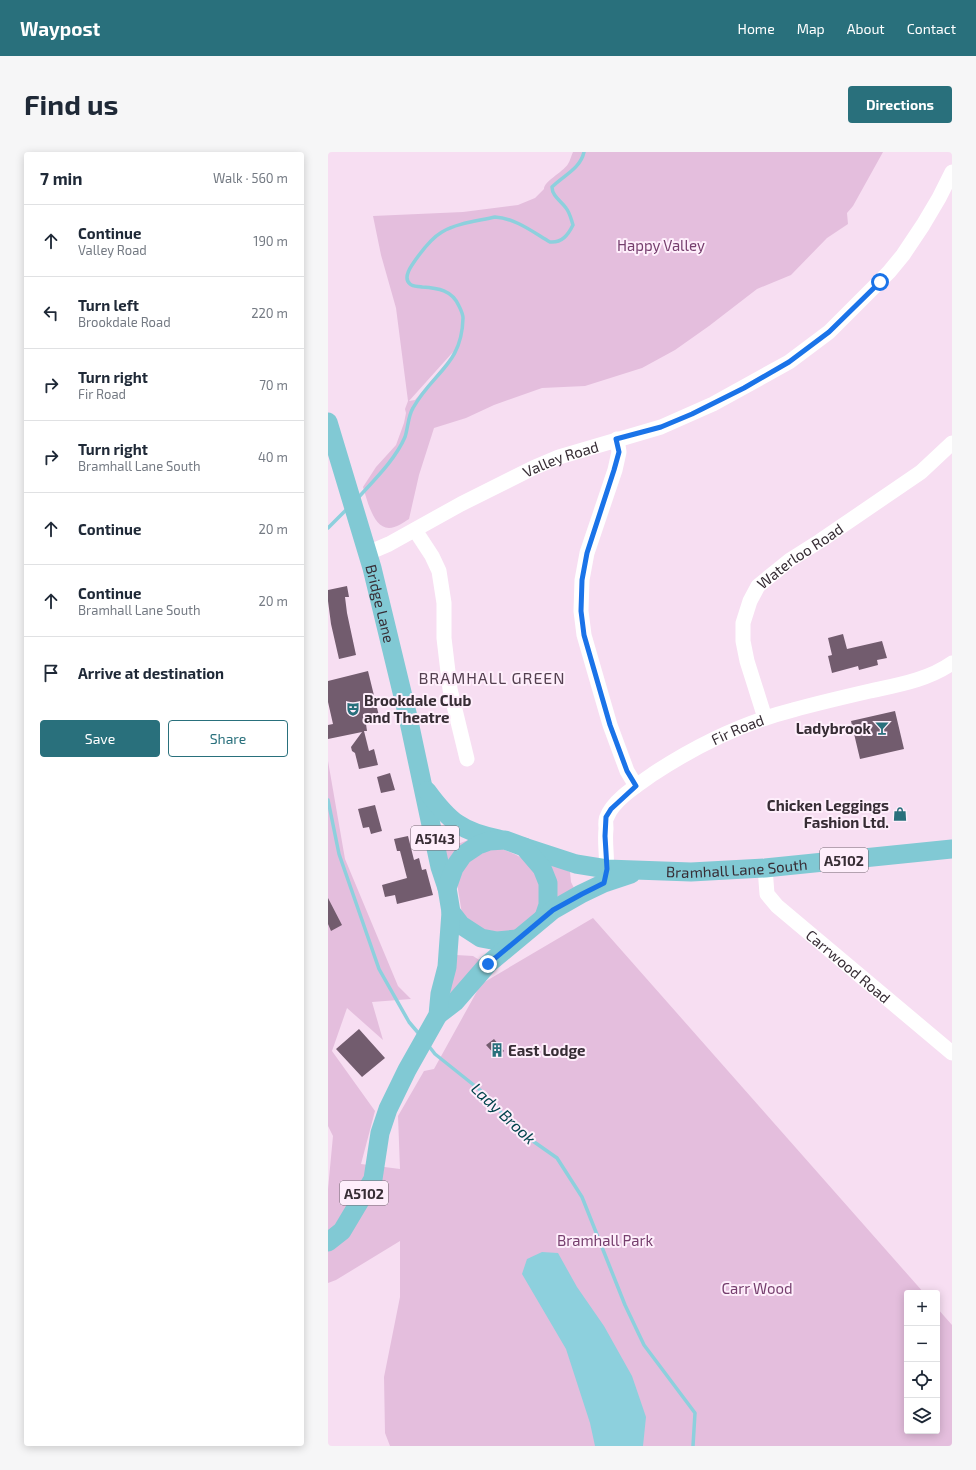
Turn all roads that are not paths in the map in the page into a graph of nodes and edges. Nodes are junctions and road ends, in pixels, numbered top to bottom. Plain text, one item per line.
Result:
1 (952, 172) edge
2 (328, 422) edge
3 (616, 439) junction
4 (952, 443) edge
5 (415, 530) junction
6 (368, 553) junction
7 (952, 663) edge
8 (765, 718) junction
9 (467, 759) dead end
10 (636, 786) junction
11 (424, 787) junction
12 (505, 840) junction
13 (524, 847) junction
14 (952, 849) edge
15 (765, 868) junction
16 (606, 876) junction
17 (448, 888) junction
18 (451, 912) junction
19 (544, 917) junction
20 (517, 938) junction
21 (435, 1020) junction
22 (952, 1053) edge
23 (328, 1242) edge

1 - 3 street, Valley Road
2 - 6 main road, Bridge Lane / A5143
3 - 5 street, Valley Road
3 - 10 street
4 - 8 street, Waterloo Road
5 - 6 street, Valley Road
5 - 9 street
6 - 11 main road, Bridge Lane / A5143
7 - 8 street, Fir Road
8 - 10 street, Fir Road
10 - 16 street, Fir Road
11 - 12 main road, Bridge Lane / A5143
11 - 17 main road, Bridge Lane / A5143
12 - 13 main road, A5143
12 - 17 main road, A5143
13 - 16 main road, Bramhall Lane South / A5102
13 - 19 main road, A5143
14 - 15 main road, Bramhall Lane South / A5102
15 - 16 main road, Bramhall Lane South / A5102
15 - 22 street, Carrwood Road
16 - 19 main road, Bramhall Lane South / A5102
17 - 18 main road, A5143
18 - 20 main road
18 - 21 main road, A5102
19 - 20 main road
20 - 21 main road, A5102
21 - 23 main road, A5102

